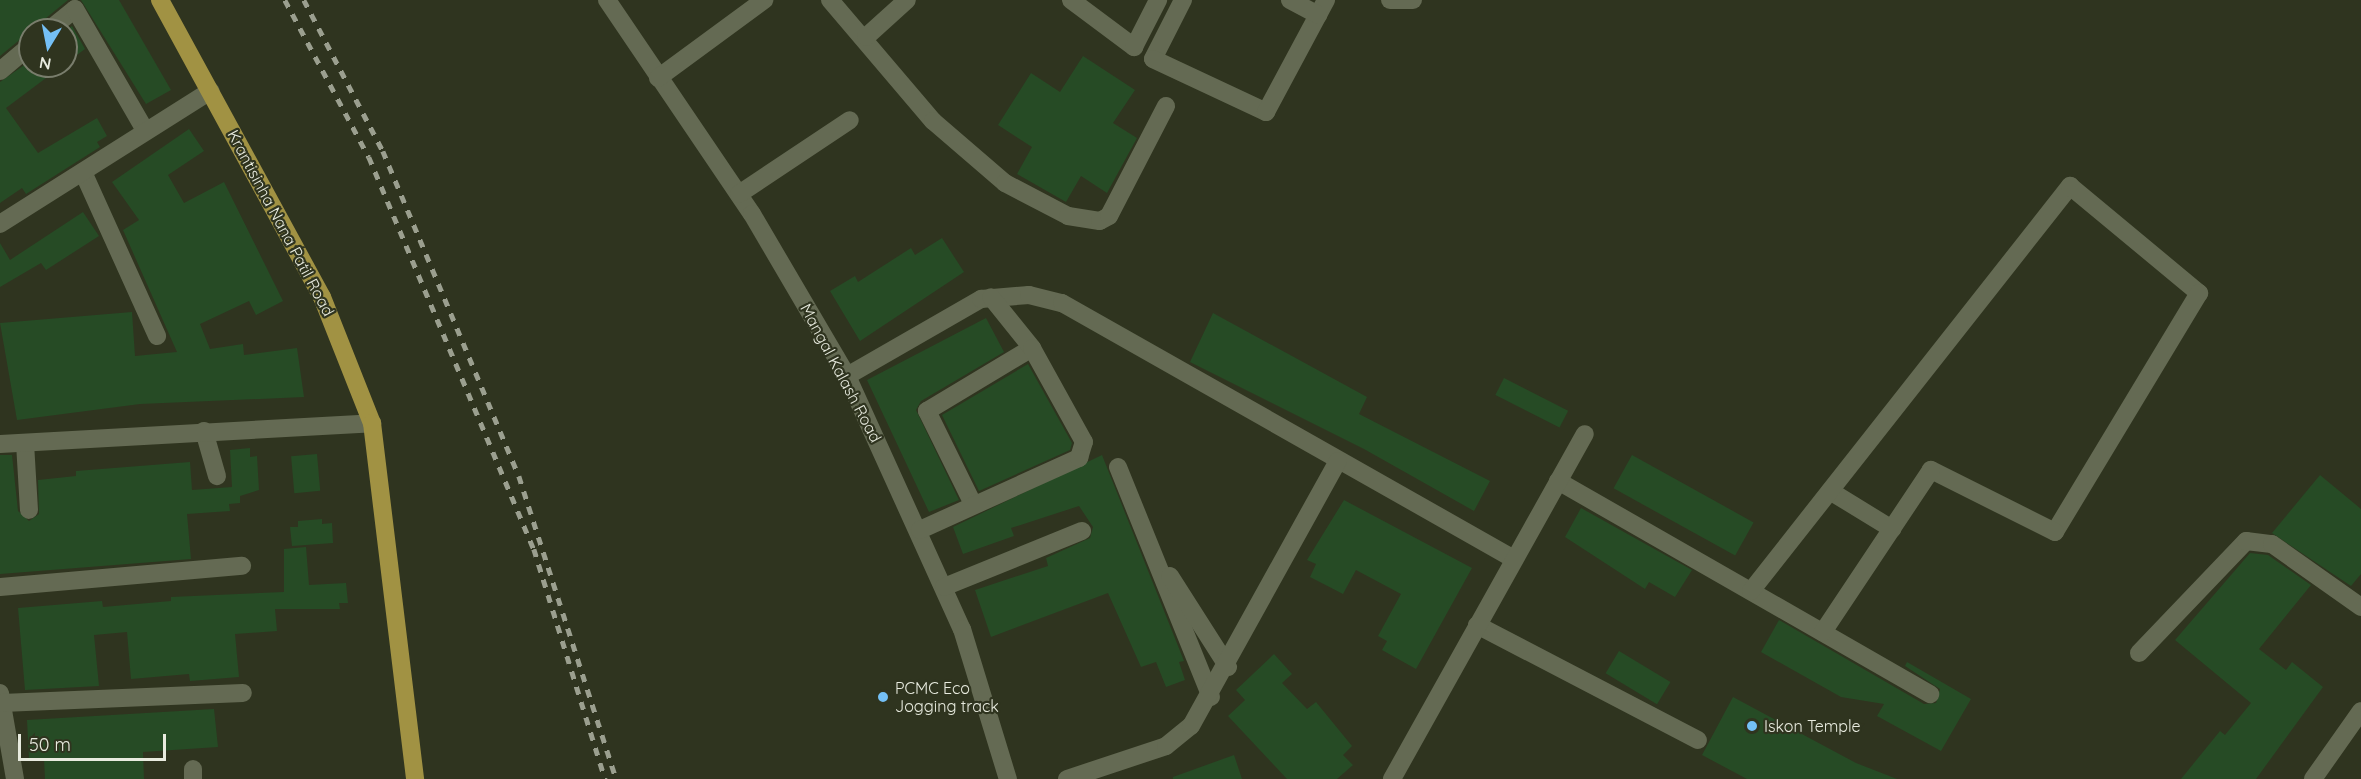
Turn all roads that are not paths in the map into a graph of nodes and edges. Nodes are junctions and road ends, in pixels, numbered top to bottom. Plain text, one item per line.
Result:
1 (160, 0) edge
2 (607, 0) edge
3 (764, 0) edge
4 (831, 0) edge
5 (907, 0) edge
6 (1071, 0) edge
7 (1158, 0) edge
8 (1183, 0) edge
9 (1290, 0) edge
10 (1390, 0) edge
11 (1413, 0) edge
12 (1322, 7) edge
13 (64, 18) edge
14 (866, 37) junction
15 (18, 56) edge
16 (0, 71) edge
17 (658, 78) junction
18 (210, 91) junction
19 (1166, 106) dead end
20 (850, 120) dead end
21 (145, 130) junction
22 (83, 172) junction
23 (739, 194) junction
24 (0, 224) edge
25 (991, 297) junction
26 (157, 336) dead end
27 (1032, 348) junction
28 (847, 376) junction
29 (372, 423) junction
30 (204, 431) junction
31 (1585, 434) dead end
32 (25, 443) junction
33 (0, 444) edge
34 (1338, 461) junction
35 (1119, 467) dead end
36 (217, 476) dead end
37 (1558, 480) junction
38 (1830, 491) junction
39 (973, 504) junction
40 (29, 510) dead end
41 (1892, 529) junction
42 (920, 530) junction
43 (1082, 531) dead end
44 (1514, 559) junction
45 (242, 567) dead end
46 (1169, 575) dead end
47 (0, 587) edge
48 (944, 587) junction
49 (1751, 591) junction
50 (2361, 607) edge
51 (1477, 625) junction
52 (1823, 632) junction
53 (2139, 653) dead end
54 (1227, 667) junction
55 (243, 693) dead end
56 (1930, 694) dead end
57 (1211, 697) junction
58 (1, 698) edge
59 (2361, 711) edge
60 (1698, 740) dead end
61 (1102, 774) edge
62 (1071, 778) edge
63 (15, 779) edge
64 (415, 779) edge
65 (1008, 779) edge
66 (1392, 779) edge
67 (2313, 779) edge

1 - 18 main road, Krantisinha Nana Patil Road
2 - 17 street, Mangal Kalash Road
3 - 17 street
4 - 14 street
5 - 14 street
6 - 7 street
8 - 12 street
9 - 12 street
10 - 11 street
13 - 21 street
14 - 19 street
15 - 16 street
17 - 23 street, Mangal Kalash Road
18 - 21 street
18 - 29 main road, Krantisinha Nana Patil Road
20 - 23 street
21 - 22 street
22 - 24 street
22 - 26 street
23 - 28 street, Mangal Kalash Road
25 - 27 street
25 - 28 street
25 - 34 street
27 - 39 street
27 - 39 street
28 - 42 street, Mangal Kalash Road
29 - 30 street
29 - 64 main road, Krantisinha Nana Patil Road
30 - 32 street
30 - 36 street
31 - 37 street
32 - 33 street
32 - 40 street
34 - 44 street
34 - 54 street
35 - 57 street
37 - 44 street
37 - 49 street
38 - 41 street
38 - 41 street
38 - 49 street
39 - 42 street
41 - 52 street
42 - 48 street, Mangal Kalash Road
43 - 48 street
44 - 51 street
45 - 47 street
46 - 54 street
48 - 65 street, Mangal Kalash Road
49 - 52 street
50 - 53 street
51 - 60 street
51 - 66 street
52 - 56 street
54 - 57 street
55 - 58 street
57 - 61 street
58 - 63 street
59 - 67 street
61 - 62 street

